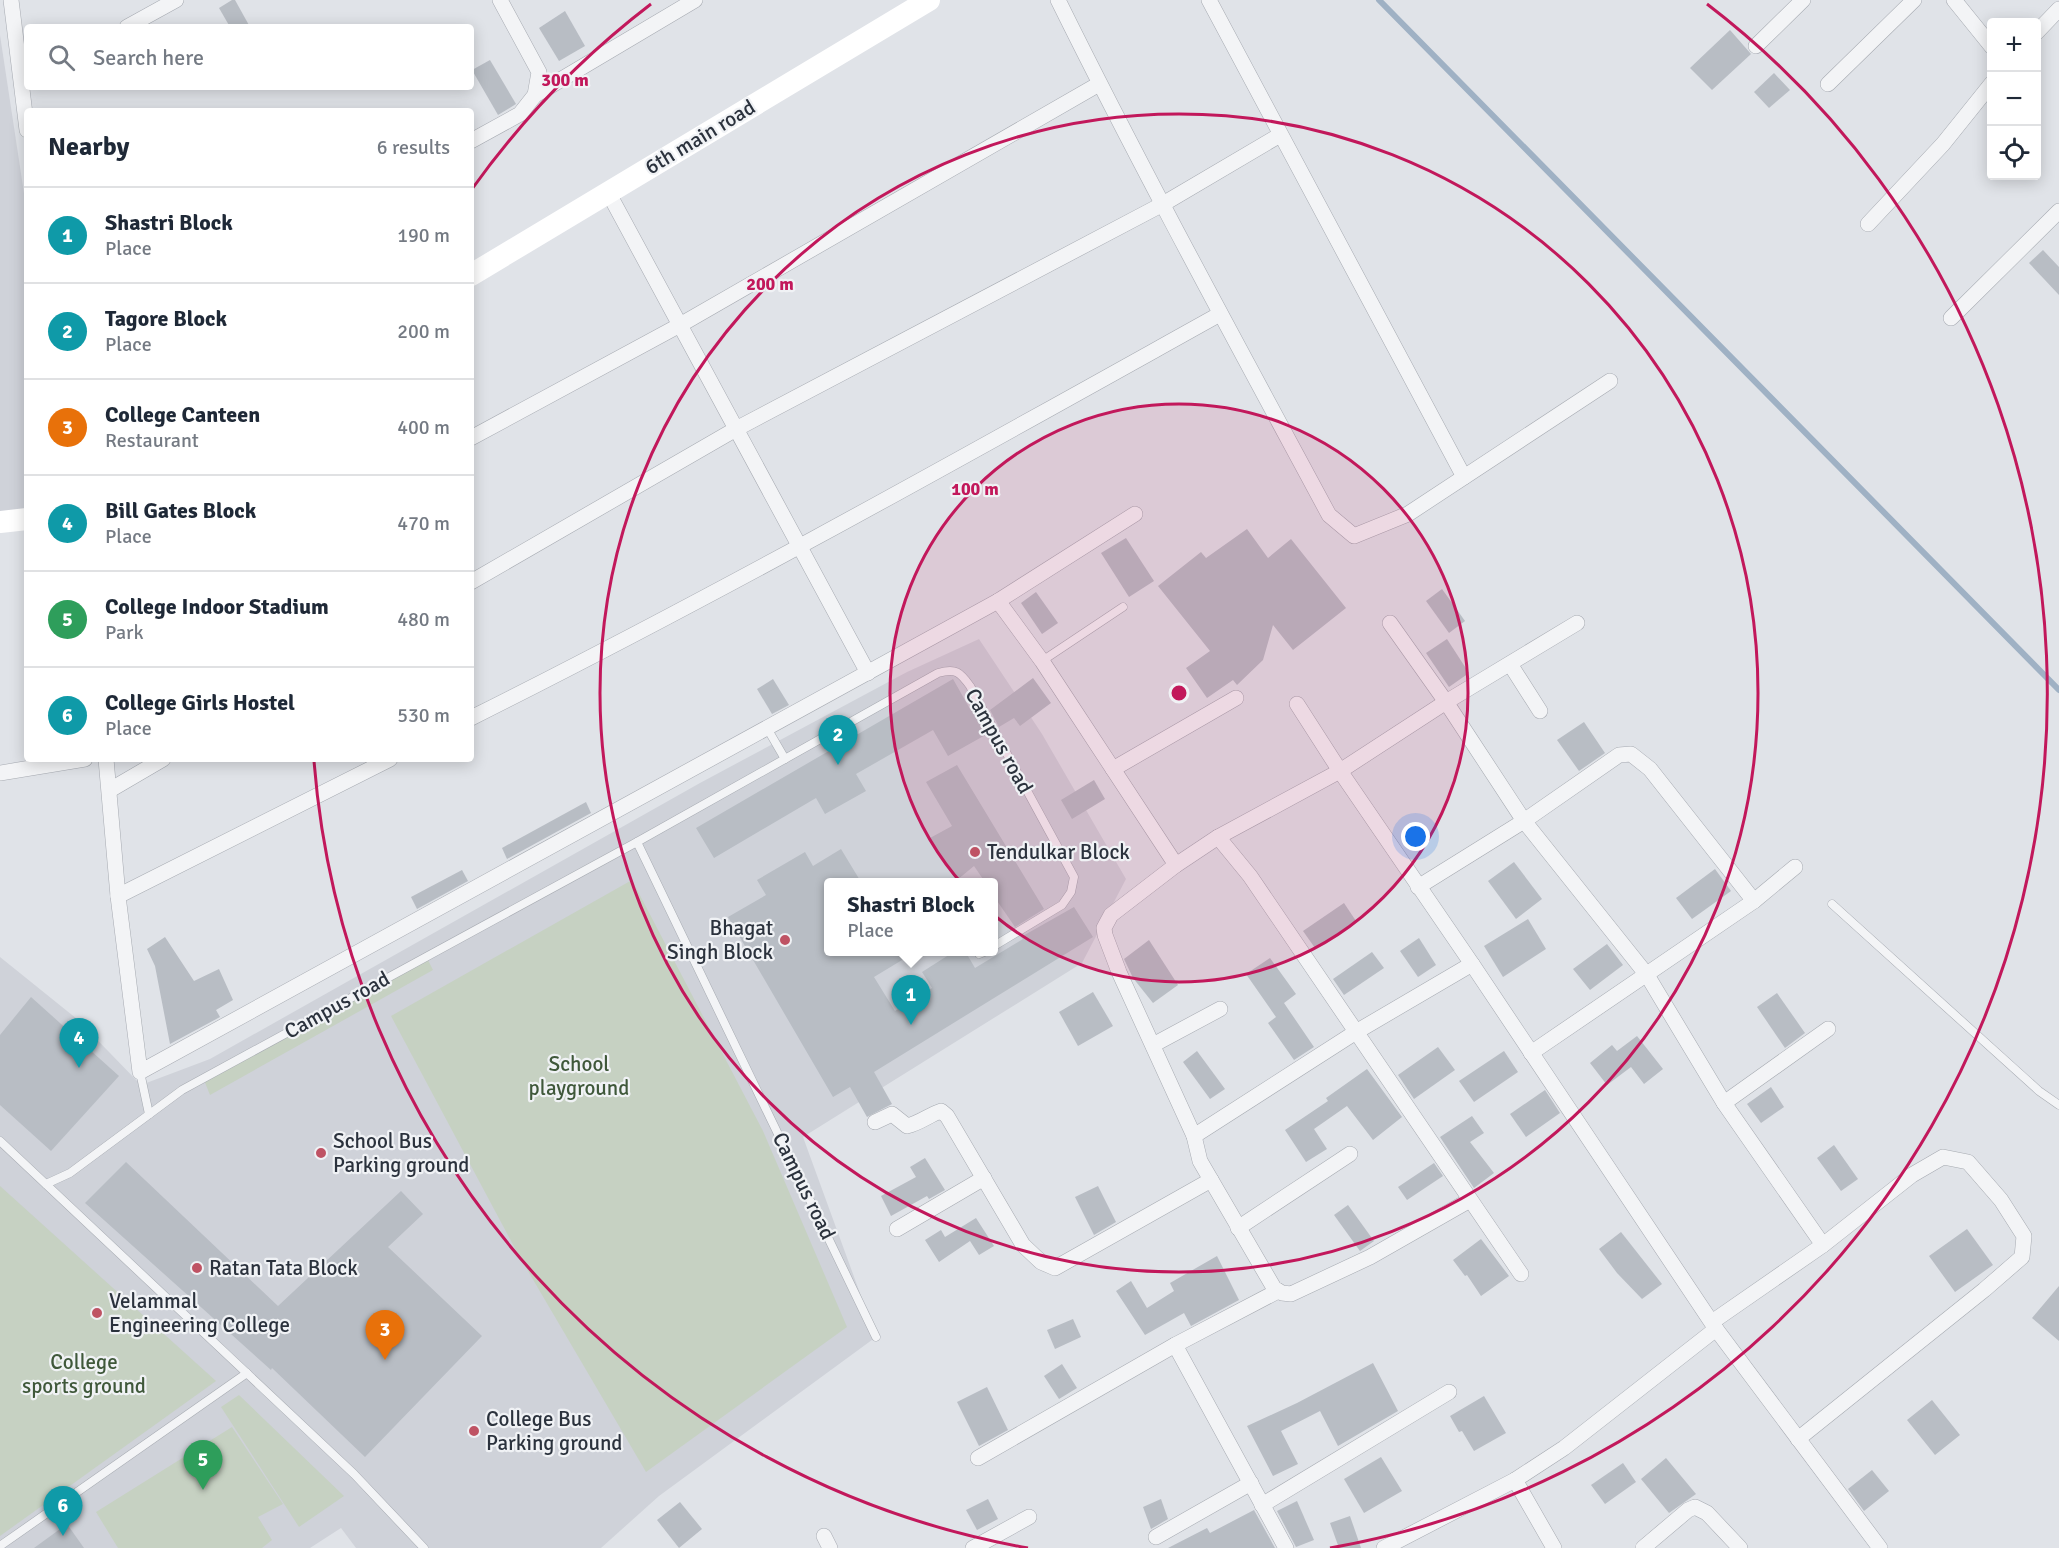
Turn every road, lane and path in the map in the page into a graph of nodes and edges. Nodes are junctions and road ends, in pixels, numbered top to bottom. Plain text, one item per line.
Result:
1 (10, 0) edge
2 (176, 0) edge
3 (500, 0) edge
4 (695, 0) edge
5 (929, 0) edge
6 (1058, 0) edge
7 (1209, 0) edge
8 (1803, 0) edge
9 (1914, 0) edge
10 (1954, 0) edge
11 (2059, 9) edge
12 (132, 24) edge
13 (2041, 29) edge
14 (1987, 41) edge
15 (1756, 46) dead end
16 (24, 83) edge
17 (1100, 84) junction
18 (1828, 84) dead end
19 (1987, 89) edge
20 (24, 90) edge
21 (535, 94) junction
22 (26, 108) edge
23 (1280, 135) junction
24 (474, 139) edge
25 (608, 192) junction
26 (1163, 204) junction
27 (2059, 211) edge
28 (1868, 224) dead end
29 (474, 273) edge
30 (1220, 314) junction
31 (1951, 318) dead end
32 (680, 325) junction
33 (1610, 381) dead end
34 (736, 429) junction
35 (474, 436) edge
36 (1464, 477) junction
37 (1136, 514) dead end
38 (24, 519) edge
39 (0, 522) edge
40 (800, 547) junction
41 (474, 580) edge
42 (998, 601) junction
43 (1123, 607) dead end
44 (1390, 623) dead end
45 (1577, 623) dead end
46 (1042, 661) junction
47 (1510, 664) junction
48 (868, 673) junction
49 (1236, 698) dead end
50 (1446, 702) junction
51 (1298, 704) dead end
52 (1540, 711) dead end
53 (474, 716) edge
54 (767, 728) junction
55 (785, 759) junction
56 (67, 762) edge
57 (106, 762) edge
58 (158, 762) edge
59 (384, 762) edge
60 (1113, 769) junction
61 (1340, 771) junction
62 (0, 773) edge
63 (110, 790) junction
64 (1524, 821) junction
65 (1218, 837) junction
66 (637, 842) junction
67 (1176, 865) junction
68 (1795, 867) dead end
69 (1418, 886) junction
70 (118, 896) junction
71 (1754, 901) junction
72 (1832, 904) dead end
73 (998, 943) edge
74 (1472, 964) junction
75 (1647, 975) junction
76 (1220, 1009) dead end
77 (1828, 1029) dead end
78 (1356, 1032) junction
79 (1153, 1045) junction
80 (1531, 1053) junction
81 (140, 1072) junction
82 (1724, 1103) junction
83 (2059, 1105) edge
84 (149, 1114) junction
85 (875, 1122) dead end
86 (1194, 1136) junction
87 (0, 1141) edge
88 (1350, 1154) dead end
89 (984, 1178) junction
90 (1211, 1180) junction
91 (46, 1184) junction
92 (1470, 1200) junction
93 (1238, 1228) junction
94 (897, 1229) dead end
95 (1823, 1245) junction
96 (1521, 1274) dead end
97 (1278, 1291) junction
98 (1714, 1325) junction
99 (876, 1337) dead end
100 (1175, 1345) junction
101 (248, 1373) junction
102 (1449, 1392) dead end
103 (1798, 1439) junction
104 (978, 1458) dead end
105 (1515, 1480) junction
106 (1251, 1483) junction
107 (1262, 1504) junction
108 (1029, 1517) dead end
109 (1156, 1537) dead end
110 (0, 1546) edge
111 (1876, 1546) edge
112 (424, 1548) edge
113 (973, 1548) edge
114 (1286, 1548) edge
115 (1384, 1548) edge
116 (1554, 1548) edge
117 (1643, 1548) edge
118 (1740, 1548) edge

1 - 16 street
2 - 12 street
3 - 21 street
4 - 21 street
5 - 25 street, 6th main road
6 - 17 street
7 - 23 street
8 - 15 street
9 - 18 street
10 - 14 street
11 - 13 street
17 - 26 street
17 - 32 street
19 - 28 street
20 - 22 street
21 - 24 street
23 - 26 street
23 - 36 street
25 - 29 street, 6th main road
25 - 32 street
26 - 30 street
26 - 34 street
27 - 31 street
30 - 36 street
30 - 40 street
32 - 34 street
32 - 35 street
33 - 36 street
34 - 40 street
34 - 41 street
37 - 42 street
38 - 39 street
40 - 48 street
40 - 53 street
42 - 46 street
42 - 48 street
43 - 46 lane
44 - 50 street
45 - 47 street
46 - 60 street
47 - 50 street
47 - 52 street
48 - 54 street
49 - 60 street
50 - 61 street
50 - 64 street
51 - 61 street
54 - 55 lane
54 - 81 street
55 - 66 lane, Campus road
55 - 73 lane, Campus road
56 - 62 street
57 - 63 street
58 - 63 street
59 - 70 street
60 - 67 street
61 - 65 street
61 - 69 street
63 - 70 street
64 - 69 street
64 - 71 street
64 - 75 street
65 - 67 street
65 - 78 street
66 - 84 lane, Campus road
66 - 99 lane, Campus road
67 - 79 street
68 - 71 street
69 - 74 street
70 - 81 street
71 - 75 street
72 - 83 lane
74 - 78 street
74 - 80 street
75 - 80 street
75 - 82 street
76 - 79 street
77 - 82 street
78 - 86 street
78 - 92 street
79 - 86 street
80 - 98 street
81 - 84 lane
82 - 95 street
84 - 91 lane, Campus road
85 - 89 street
86 - 90 street
87 - 91 lane
88 - 93 street
89 - 90 street
89 - 94 street
90 - 93 street
91 - 101 lane
92 - 96 street
92 - 97 street
93 - 97 street
95 - 98 street
95 - 103 street
97 - 100 street
98 - 103 street
98 - 105 street
100 - 104 street
100 - 106 street
101 - 110 lane
101 - 112 lane
102 - 107 street
103 - 111 street
105 - 115 street
105 - 116 street
106 - 107 street
106 - 109 street
107 - 114 street
108 - 113 street
117 - 118 street

